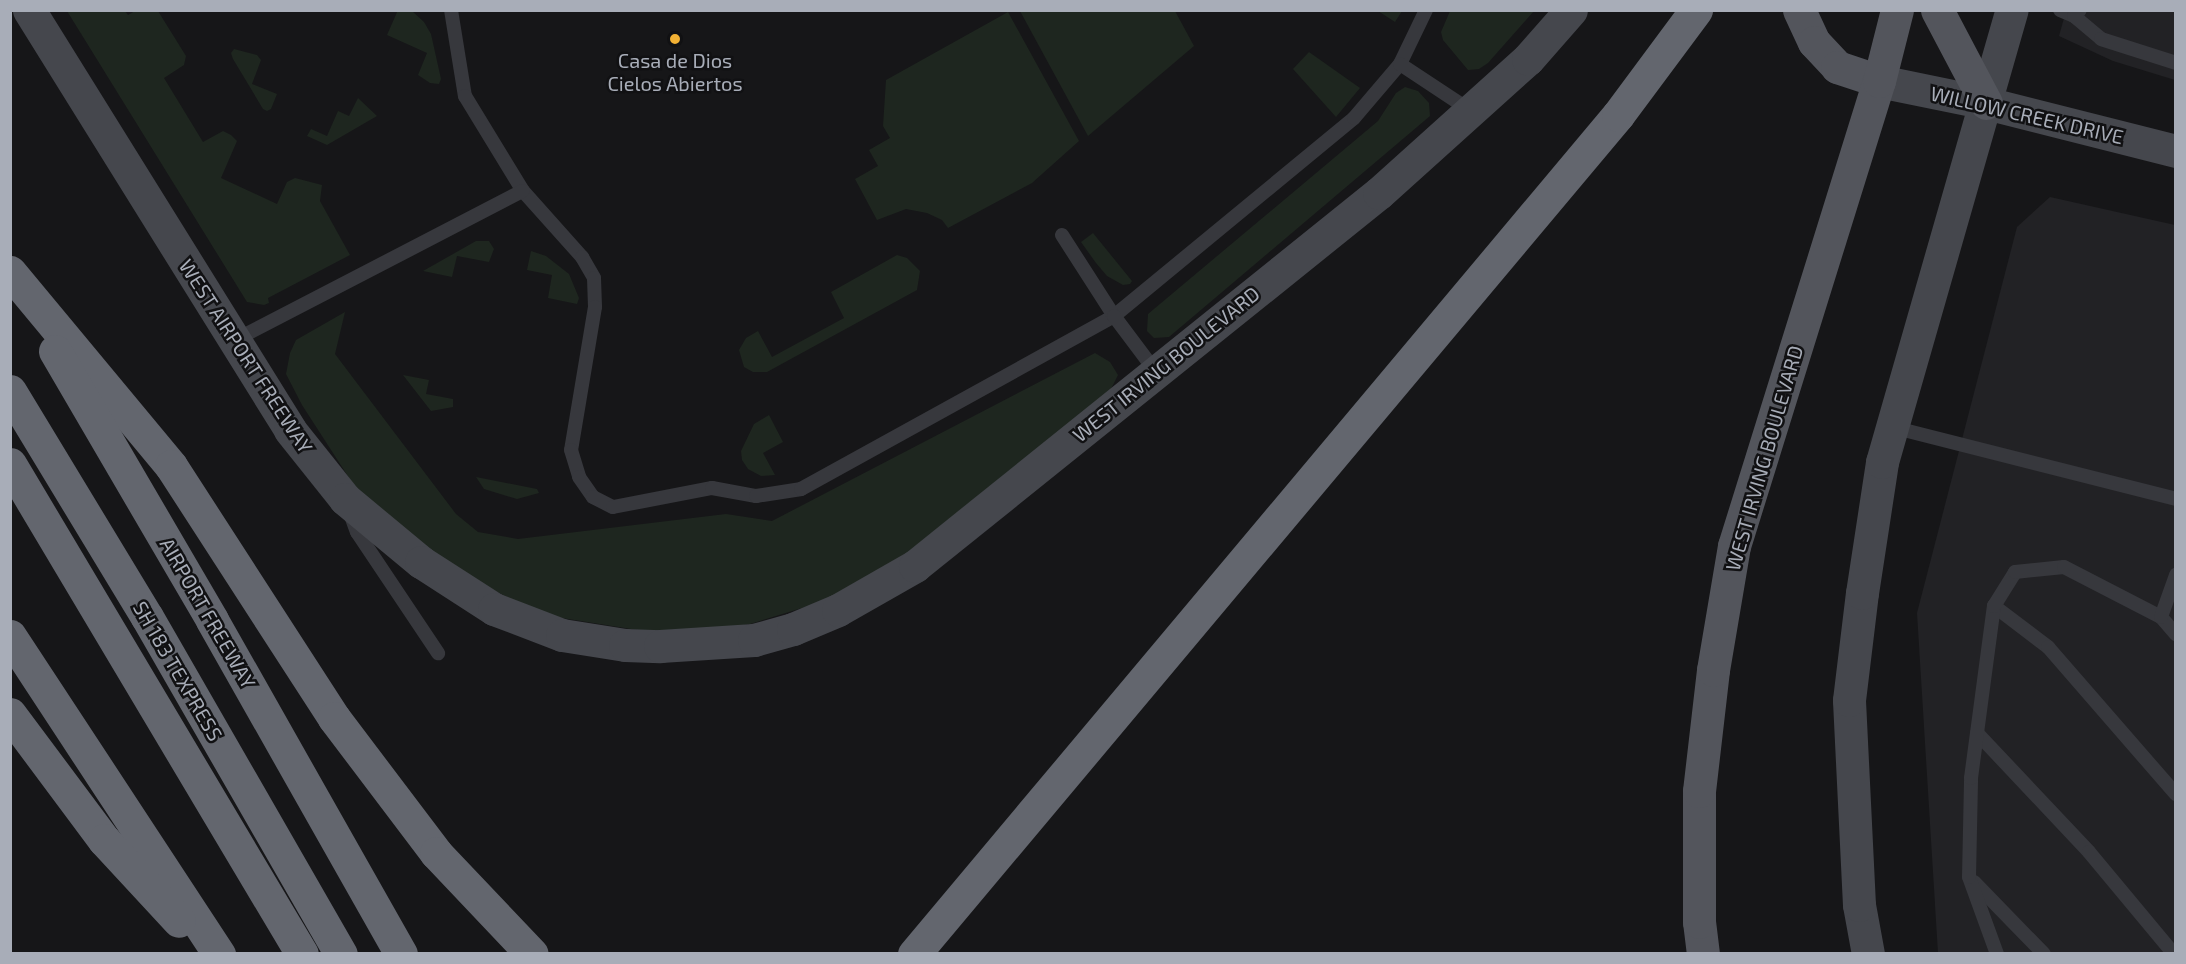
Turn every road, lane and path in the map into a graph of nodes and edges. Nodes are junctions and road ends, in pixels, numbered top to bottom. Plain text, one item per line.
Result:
1 (29, 10) edge
2 (451, 10) edge
3 (1426, 10) edge
4 (1571, 10) edge
5 (1696, 10) edge
6 (1798, 10) edge
7 (1897, 10) edge
8 (1937, 10) edge
9 (2012, 10) edge
10 (2060, 10) edge
11 (2077, 13) edge
12 (2175, 63) edge
13 (1400, 64) junction
14 (1879, 81) junction
15 (1986, 103) junction
16 (1472, 111) junction
17 (2175, 151) edge
18 (523, 191) junction
19 (1062, 235) dead end
20 (10, 274) edge
21 (1114, 316) junction
22 (233, 341) junction
23 (1157, 374) junction
24 (10, 391) edge
25 (1892, 427) junction
26 (10, 464) edge
27 (345, 499) junction
28 (2175, 499) edge
29 (2175, 575) edge
30 (1994, 606) junction
31 (2161, 617) junction
32 (2175, 634) edge
33 (10, 636) edge
34 (715, 644) joint
35 (438, 653) dead end
36 (10, 714) edge
37 (1977, 733) junction
38 (2175, 794) edge
39 (1969, 877) junction
40 (209, 954) edge
41 (219, 954) edge
42 (302, 954) edge
43 (341, 954) edge
44 (401, 954) edge
45 (532, 954) edge
46 (914, 954) edge
47 (1704, 954) edge
48 (1869, 954) edge
49 (1997, 954) edge
50 (2044, 954) edge
51 (2174, 954) edge

1 - 22 street, WEST AIRPORT FREEWAY
2 - 18 lane
3 - 13 lane
4 - 16 street, WEST IRVING BOULEVARD
5 - 46 highway
6 - 14 main road
7 - 14 main road, WEST IRVING BOULEVARD
8 - 15 main road
9 - 15 street
10 - 11 lane
11 - 12 lane
13 - 16 lane
13 - 21 lane
14 - 15 street, WILLOW CREEK DRIVE
14 - 47 main road, WEST IRVING BOULEVARD
15 - 17 street, WILLOW CREEK DRIVE
15 - 25 street
16 - 23 street, WEST IRVING BOULEVARD
18 - 21 lane
18 - 22 lane
19 - 21 lane
20 - 44 highway, AIRPORT FREEWAY
20 - 45 highway
21 - 23 lane
22 - 27 street, WEST AIRPORT FREEWAY
23 - 34 street, WEST IRVING BOULEVARD
24 - 43 highway, SH 183 TEXPRESS
25 - 28 lane
25 - 48 street
26 - 42 highway, SH 183 TEXPRESS
27 - 34 street, WEST AIRPORT FREEWAY
27 - 35 lane
29 - 31 lane
30 - 31 lane
30 - 37 lane
30 - 38 lane
31 - 32 lane
33 - 41 highway
36 - 40 highway
37 - 39 lane
37 - 51 lane
39 - 49 lane
39 - 50 lane

